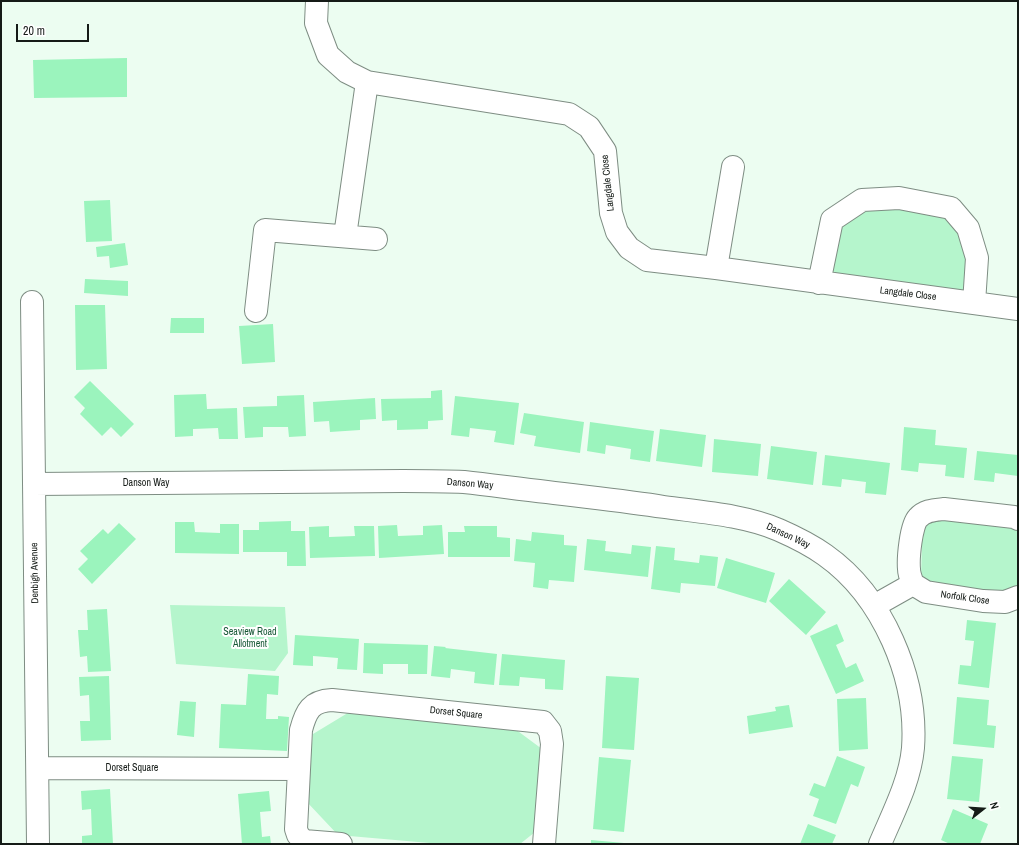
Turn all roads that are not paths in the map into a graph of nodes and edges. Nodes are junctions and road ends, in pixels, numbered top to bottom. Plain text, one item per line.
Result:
1 (317, 1) edge
2 (367, 82) junction
3 (732, 167) dead end
4 (345, 236) junction
5 (376, 239) dead end
6 (716, 268) junction
7 (819, 283) junction
8 (32, 302) dead end
9 (974, 303) junction
10 (1018, 309) edge
11 (256, 310) dead end
12 (34, 484) junction
13 (1018, 519) edge
14 (913, 584) junction
15 (1018, 597) edge
16 (874, 606) junction
17 (38, 768) junction
18 (298, 769) junction
19 (38, 844) edge
20 (341, 844) edge
21 (544, 844) edge
22 (880, 844) edge

1 - 2 street, Langdale Close
2 - 4 street
2 - 6 street, Langdale Close
3 - 6 street
4 - 5 street
4 - 11 street
6 - 7 street, Langdale Close
7 - 9 street, Langdale Close
7 - 9 street
8 - 12 street, Denbigh Avenue
9 - 10 street, Langdale Close
12 - 16 street, Danson Way
12 - 17 street, Denbigh Avenue
13 - 14 street
14 - 15 street, Norfolk Close
14 - 16 street
16 - 22 street, Danson Way
17 - 18 street, Dorset Square
17 - 19 street, Denbigh Avenue
18 - 20 street, Dorset Square
18 - 21 street, Dorset Square

